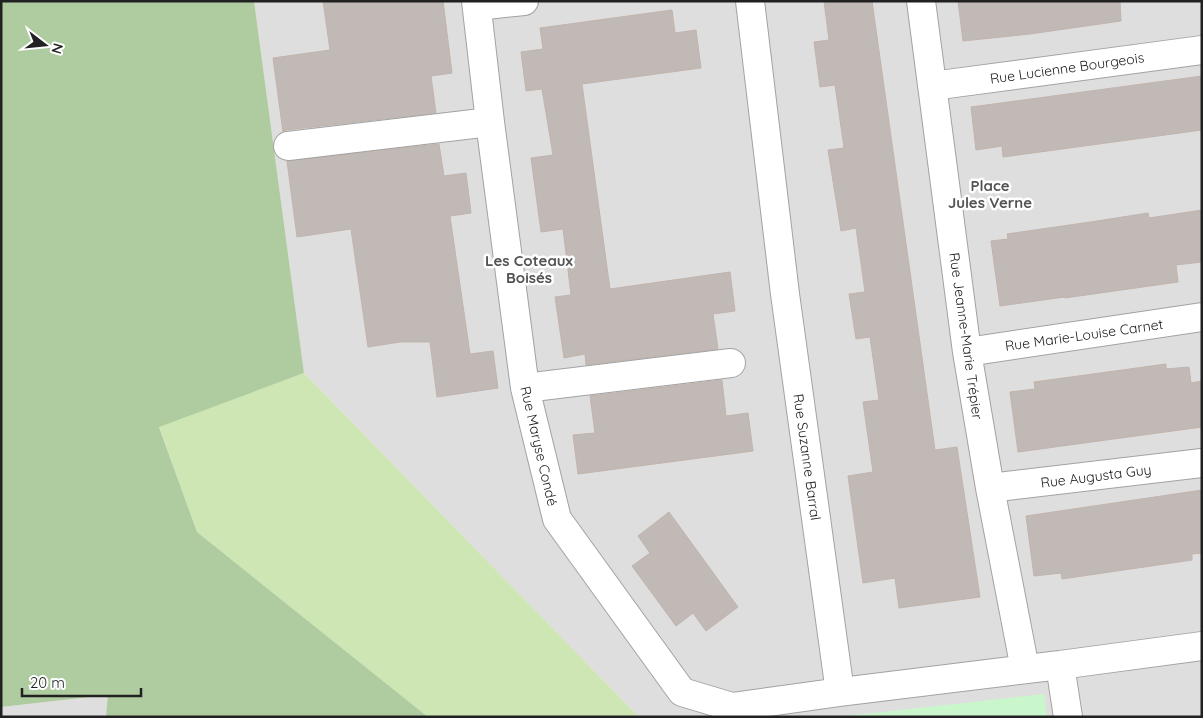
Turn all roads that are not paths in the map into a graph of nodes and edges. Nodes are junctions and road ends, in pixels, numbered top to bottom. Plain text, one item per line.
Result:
1 (524, 1) edge
2 (750, 1) edge
3 (921, 1) edge
4 (477, 4) edge
5 (1202, 50) edge
6 (932, 86) junction
7 (490, 122) junction
8 (288, 146) dead end
9 (1202, 318) edge
10 (967, 352) junction
11 (731, 363) dead end
12 (525, 388) junction
13 (1202, 463) edge
14 (990, 488) junction
15 (1202, 646) edge
16 (1060, 665) junction
17 (1025, 669) junction
18 (840, 692) junction
19 (1068, 717) edge

1 - 4 street
2 - 18 street, Rue Suzanne Barral
3 - 6 street, Rue Jeanne-Marie Trépier
4 - 7 street, Rue Maryse Condé
5 - 6 street, Rue Lucienne Bourgeois
6 - 10 street, Rue Jeanne-Marie Trépier
7 - 8 street
7 - 12 street, Rue Maryse Condé
9 - 10 street, Rue Marie-Louise Carnet
10 - 14 street, Rue Jeanne-Marie Trépier
11 - 12 street
12 - 18 street, Rue Maryse Condé
13 - 14 street, Rue Augusta Guy
14 - 17 street, Rue Jeanne-Marie Trépier
15 - 16 street
16 - 17 street
16 - 19 street
17 - 18 street

